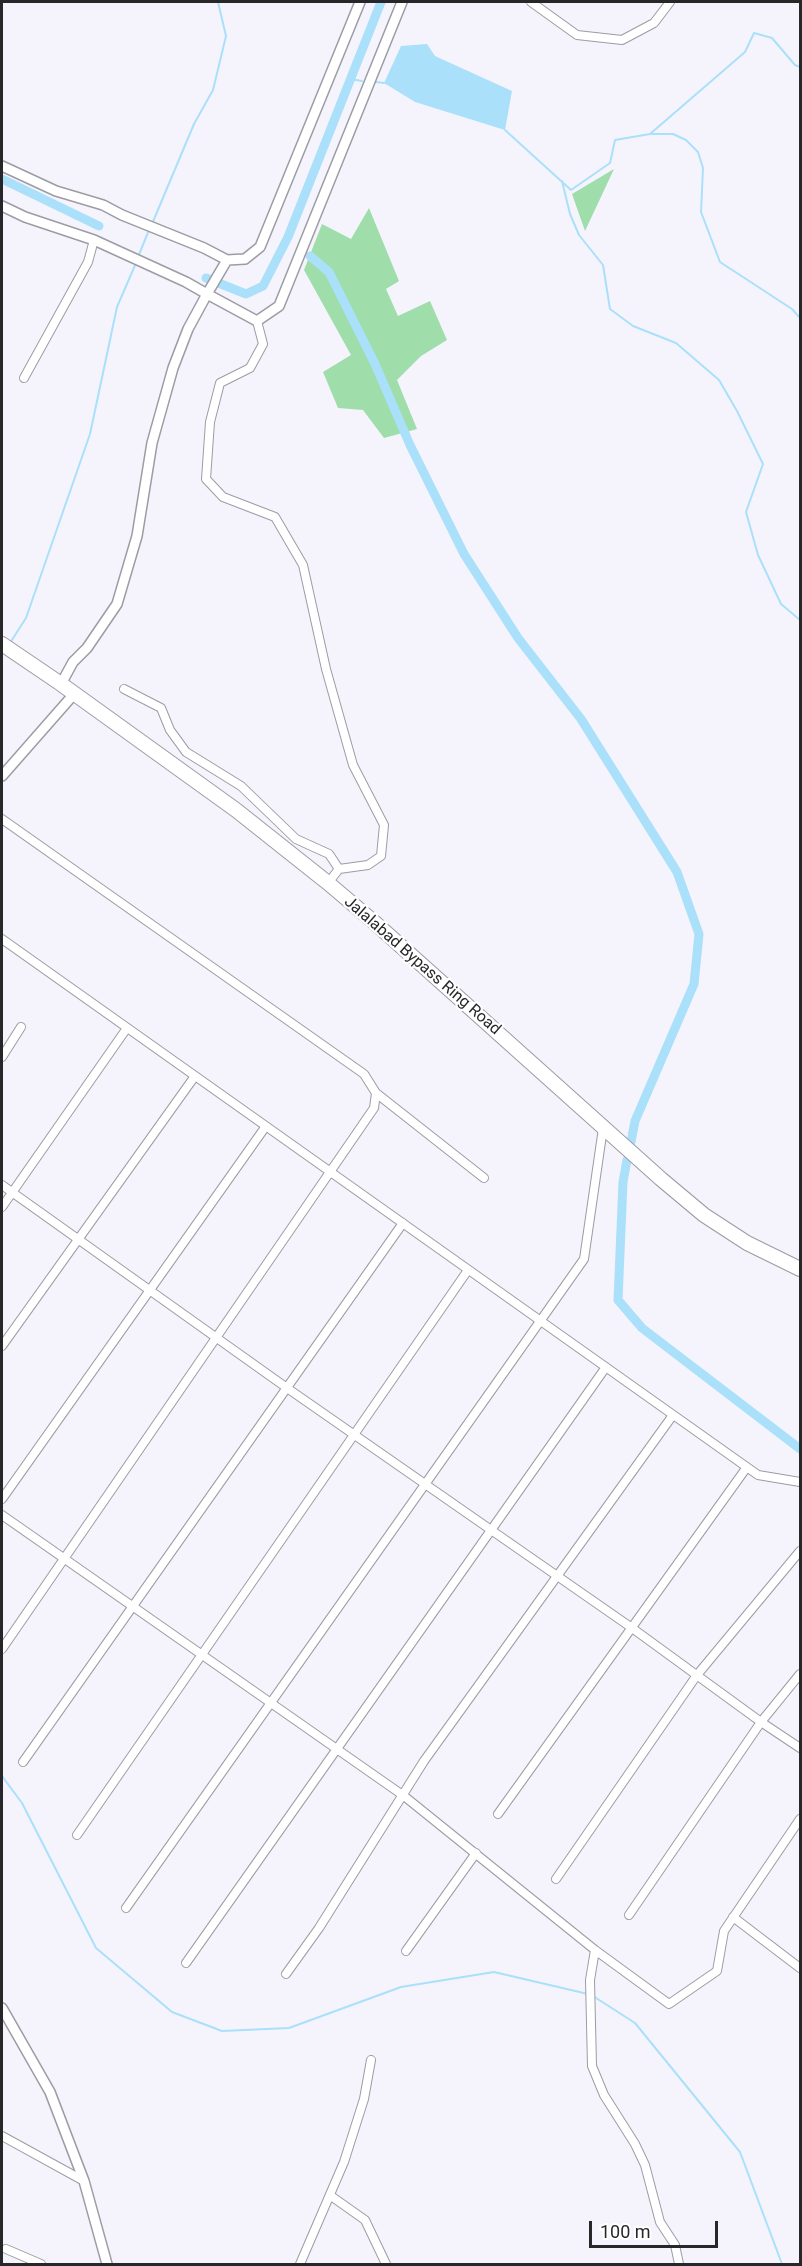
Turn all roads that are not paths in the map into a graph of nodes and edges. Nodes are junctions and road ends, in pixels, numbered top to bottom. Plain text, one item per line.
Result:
1 (360, 2) edge
2 (402, 2) edge
3 (531, 2) edge
4 (670, 2) edge
5 (2, 166) edge
6 (2, 206) edge
7 (94, 240) junction
8 (224, 263) junction
9 (208, 291) junction
10 (257, 321) junction
11 (24, 378) dead end
12 (2, 644) edge
13 (61, 684) junction
14 (124, 689) dead end
15 (74, 694) junction
16 (2, 776) edge
17 (2, 819) edge
18 (339, 869) junction
19 (328, 883) junction
20 (2, 939) edge
21 (21, 1027) dead end
22 (127, 1028) junction
23 (2, 1057) edge
24 (195, 1076) junction
25 (376, 1093) junction
26 (266, 1126) junction
27 (603, 1128) junction
28 (330, 1172) junction
29 (484, 1178) dead end
30 (2, 1185) edge
31 (12, 1192) junction
32 (2, 1207) edge
33 (403, 1223) junction
34 (80, 1240) junction
35 (801, 1269) edge
36 (468, 1270) junction
37 (150, 1289) junction
38 (540, 1321) junction
39 (217, 1336) junction
40 (2, 1347) edge
41 (606, 1367) junction
42 (287, 1388) junction
43 (673, 1414) junction
44 (355, 1434) junction
45 (747, 1467) junction
46 (801, 1482) edge
47 (426, 1483) junction
48 (2, 1499) edge
49 (2, 1515) edge
50 (492, 1530) junction
51 (801, 1551) edge
52 (64, 1558) junction
53 (557, 1576) junction
54 (132, 1606) junction
55 (632, 1628) junction
56 (2, 1649) edge
57 (202, 1655) junction
58 (801, 1674) edge
59 (697, 1675) junction
60 (271, 1703) junction
61 (761, 1722) junction
62 (801, 1748) edge
63 (337, 1749) junction
64 (23, 1762) dead end
65 (404, 1796) junction
66 (498, 1814) dead end
67 (801, 1819) edge
68 (77, 1835) dead end
69 (476, 1853) junction
70 (556, 1880) dead end
71 (126, 1908) dead end
72 (629, 1915) dead end
73 (733, 1917) junction
74 (595, 1950) junction
75 (406, 1951) dead end
76 (186, 1963) dead end
77 (801, 1968) edge
78 (286, 1974) dead end
79 (2, 2007) edge
80 (371, 2060) dead end
81 (2, 2136) edge
82 (84, 2181) junction
83 (331, 2196) junction
84 (6, 2249) dead end
85 (41, 2265) edge
86 (107, 2265) edge
87 (300, 2265) edge
88 (386, 2265) edge
89 (679, 2265) edge

1 - 8 street
2 - 10 street
3 - 4 street
5 - 8 street
6 - 7 street
7 - 9 street
7 - 11 street
8 - 9 street
9 - 10 street
9 - 13 street
10 - 18 street
12 - 13 highway, Jalalabad Bypass Ring Road
13 - 15 highway, Jalalabad Bypass Ring Road
14 - 18 street
15 - 16 street
15 - 19 highway, Jalalabad Bypass Ring Road
17 - 25 street
18 - 19 street
19 - 27 highway, Jalalabad Bypass Ring Road
20 - 22 street
21 - 23 street
22 - 24 street
22 - 31 street
24 - 26 street
24 - 34 street
25 - 28 street
25 - 29 street
26 - 28 street
26 - 37 street
27 - 35 highway, Jalalabad Bypass Ring Road
27 - 38 street
28 - 33 street
28 - 39 street
30 - 31 street
31 - 32 street
31 - 34 street
33 - 36 street
33 - 42 street
34 - 37 street
34 - 40 street
36 - 38 street
36 - 44 street
37 - 39 street
37 - 48 street
38 - 41 street
38 - 47 street
39 - 42 street
39 - 52 street
41 - 43 street
41 - 50 street
42 - 44 street
42 - 54 street
43 - 45 street
43 - 53 street
44 - 47 street
44 - 57 street
45 - 46 street
45 - 55 street
47 - 50 street
47 - 60 street
49 - 52 street
50 - 53 street
50 - 63 street
51 - 59 street
52 - 54 street
52 - 56 street
53 - 55 street
53 - 65 street
54 - 57 street
54 - 64 street
55 - 59 street
55 - 66 street
57 - 60 street
57 - 68 street
58 - 61 street
59 - 61 street
59 - 70 street
60 - 63 street
60 - 71 street
61 - 62 street
61 - 72 street
63 - 65 street
63 - 76 street
65 - 69 street
65 - 78 street
67 - 73 street
69 - 74 street
69 - 75 street
73 - 74 street
73 - 77 street
74 - 89 street
79 - 82 street
80 - 83 street
81 - 82 street
82 - 86 street
83 - 87 street
83 - 88 street
84 - 85 street

